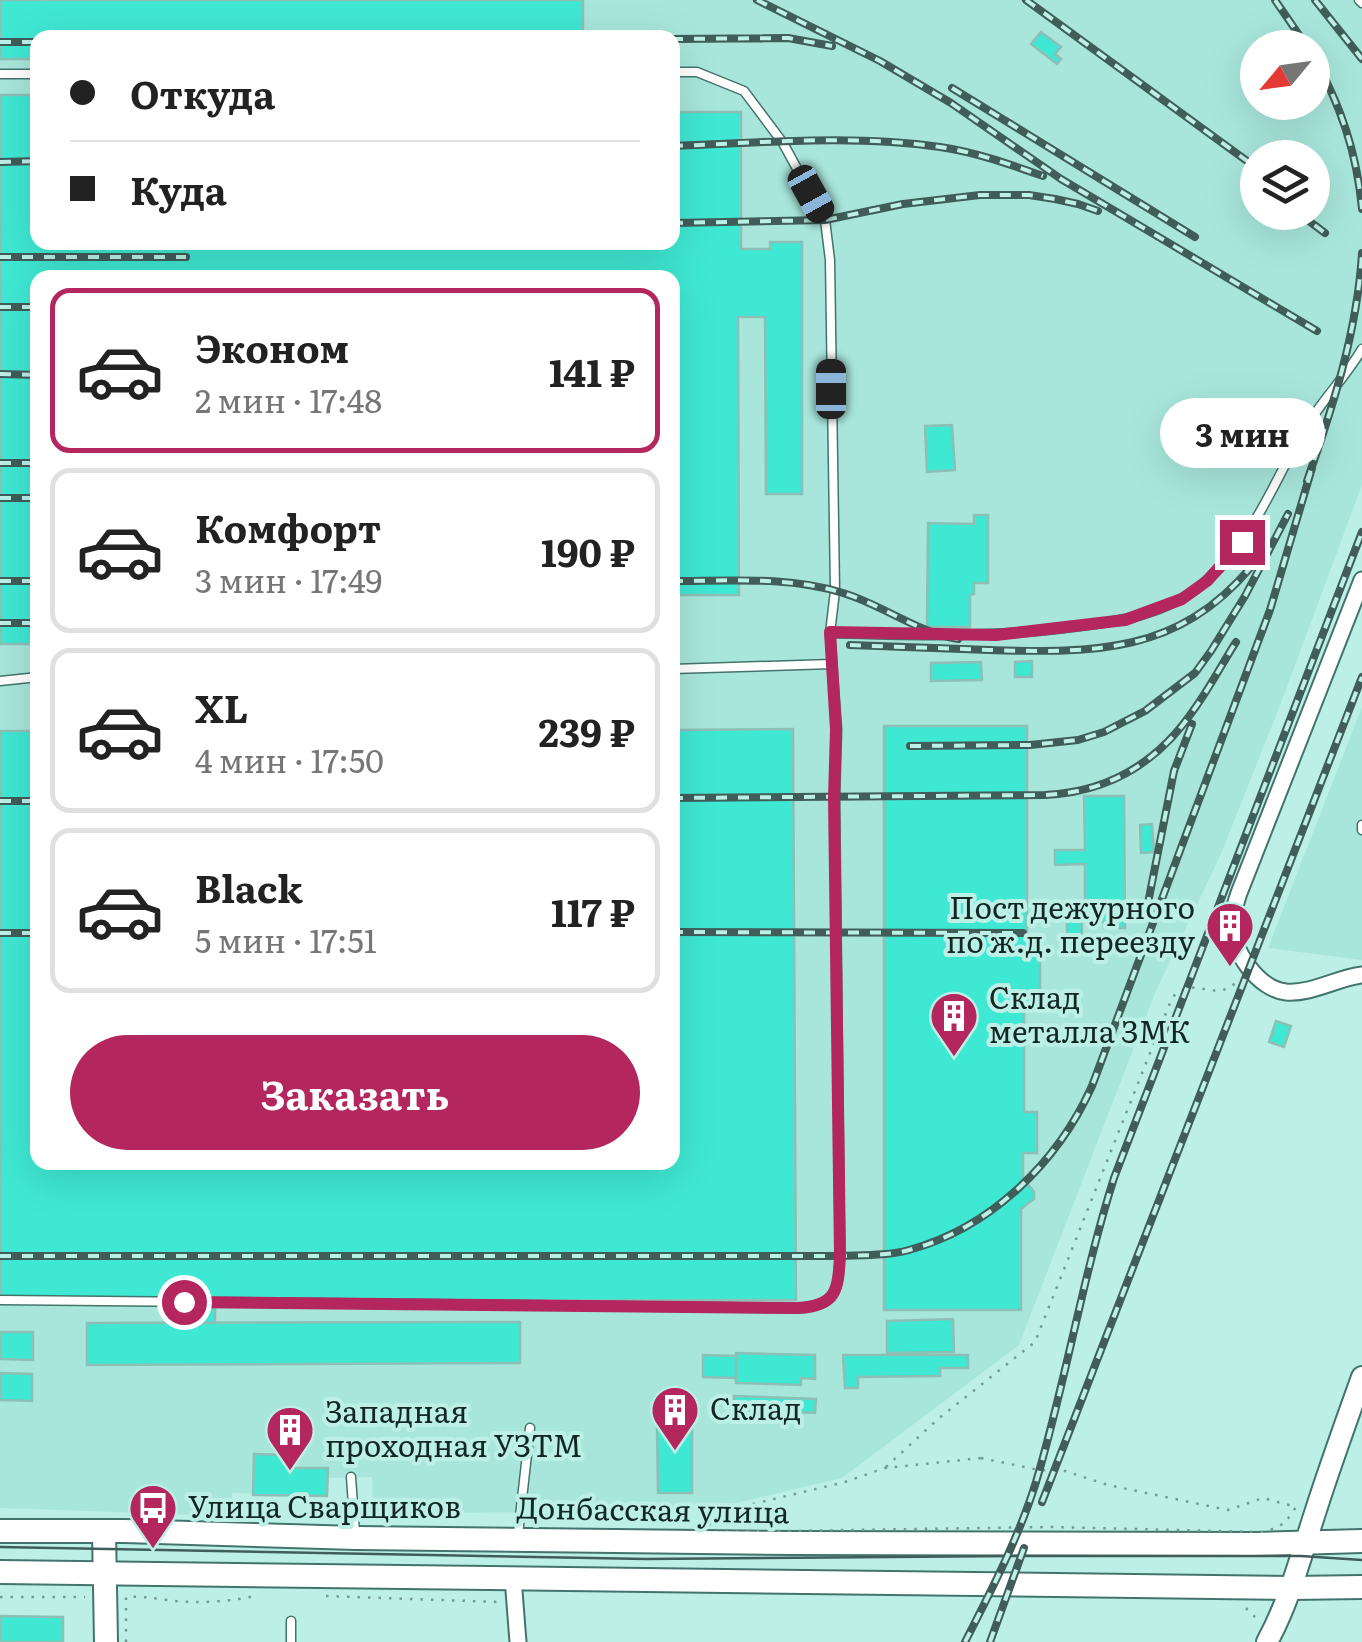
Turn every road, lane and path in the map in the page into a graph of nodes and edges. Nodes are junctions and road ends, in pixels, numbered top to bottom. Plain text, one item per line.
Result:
1 (680, 72) edge
2 (0, 74) edge
3 (30, 74) edge
4 (1362, 350) edge
5 (1362, 580) edge
6 (830, 632) junction
7 (832, 664) junction
8 (680, 670) edge
9 (30, 678) edge
10 (0, 681) edge
11 (1362, 975) edge
12 (1240, 978) dead end
13 (0, 1300) edge
14 (1362, 1377) edge
15 (530, 1428) dead end
16 (884, 1468) junction
17 (351, 1478) dead end
18 (1296, 1508) dead end
19 (702, 1516) dead end
20 (0, 1530) edge
21 (104, 1530) junction
22 (356, 1538) junction
23 (518, 1539) junction
24 (1362, 1541) edge
25 (1306, 1542) junction
26 (105, 1571) junction
27 (0, 1572) edge
28 (513, 1578) junction
29 (1362, 1587) edge
30 (1292, 1588) junction
31 (261, 1594) dead end
32 (320, 1596) dead end
33 (0, 1597) edge
34 (84, 1597) dead end
35 (505, 1614) dead end
36 (291, 1621) dead end
37 (106, 1642) edge
38 (126, 1642) edge
39 (291, 1642) edge
40 (518, 1642) edge
41 (1267, 1642) edge

1 - 6 lane
2 - 3 lane
4 - 6 lane
5 - 11 street
6 - 7 lane
7 - 8 lane
7 - 13 lane
9 - 10 lane
12 - 16 path
14 - 25 main road
15 - 23 lane
16 - 18 path
16 - 19 path
17 - 22 lane
20 - 21 main road, Донбасская улица
21 - 22 main road, Донбасская улица
21 - 26 main road
22 - 23 main road, Донбасская улица
23 - 25 main road, Донбасская улица
24 - 25 main road, Донбасская улица
25 - 30 main road
26 - 27 main road
26 - 28 main road
26 - 37 main road
28 - 30 main road
28 - 40 street
29 - 30 main road
30 - 41 main road
31 - 38 path
32 - 35 path
33 - 34 path
36 - 39 lane

